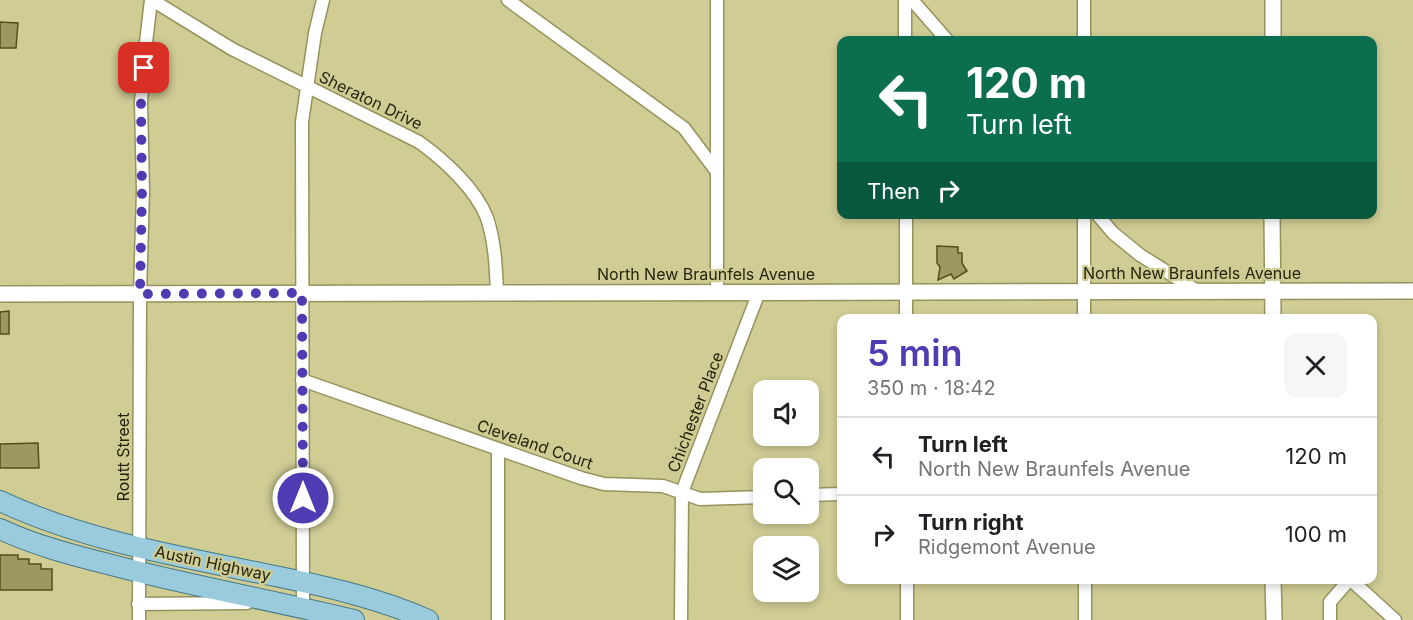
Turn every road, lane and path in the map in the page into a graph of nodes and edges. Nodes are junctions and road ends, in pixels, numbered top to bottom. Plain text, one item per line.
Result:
1 (152, 0) edge
2 (323, 0) edge
3 (508, 0) edge
4 (717, 0) edge
5 (905, 0) edge
6 (912, 0) edge
7 (1084, 0) edge
8 (1273, 0) edge
9 (905, 36) edge
10 (944, 36) edge
11 (1084, 36) edge
12 (1273, 36) edge
13 (307, 87) junction
14 (717, 171) junction
15 (906, 219) edge
16 (1084, 219) edge
17 (1101, 219) edge
18 (1272, 219) edge
19 (1199, 291) junction
20 (1272, 291) junction
21 (1413, 291) edge
22 (717, 292) junction
23 (759, 292) junction
24 (906, 292) junction
25 (1084, 292) junction
26 (302, 293) junction
27 (497, 293) junction
28 (0, 294) edge
29 (140, 294) junction
30 (906, 314) edge
31 (1084, 314) edge
32 (1273, 314) edge
33 (303, 380) junction
34 (498, 449) junction
35 (682, 492) junction
36 (837, 494) edge
37 (819, 495) edge
38 (753, 497) edge
39 (0, 501) edge
40 (0, 529) edge
41 (138, 547) junction
42 (138, 572) junction
43 (304, 582) junction
44 (907, 584) edge
45 (1085, 584) edge
46 (1273, 584) edge
47 (1346, 584) edge
48 (1355, 584) edge
49 (278, 602) junction
50 (138, 604) junction
51 (333, 606) edge
52 (303, 607) junction
53 (139, 620) edge
54 (354, 620) edge
55 (428, 620) edge
56 (498, 620) edge
57 (681, 620) edge
58 (907, 620) edge
59 (1085, 620) edge
60 (1274, 620) edge
61 (1330, 620) edge
62 (1395, 620) edge

1 - 13 street, Sheraton Drive
1 - 29 street, Routt Street
2 - 13 street
3 - 14 street
4 - 14 street
5 - 9 street
6 - 10 street
7 - 11 street
8 - 12 street
13 - 26 street
13 - 27 street, Sheraton Drive
14 - 22 street
15 - 24 street
16 - 25 street
17 - 19 street
18 - 20 street
19 - 20 street, North New Braunfels Avenue
19 - 25 street, North New Braunfels Avenue
20 - 21 street, North New Braunfels Avenue
20 - 32 street
22 - 23 street, North New Braunfels Avenue
22 - 27 street, North New Braunfels Avenue
23 - 24 street, North New Braunfels Avenue
23 - 35 street, Chichester Place
24 - 25 street, North New Braunfels Avenue
24 - 30 street
25 - 31 street
26 - 27 street, North New Braunfels Avenue
26 - 29 street, North New Braunfels Avenue
26 - 33 street
28 - 29 street, North New Braunfels Avenue
29 - 41 street, Routt Street
33 - 34 street, Cleveland Court
33 - 43 street
34 - 35 street, Cleveland Court
34 - 56 street
35 - 38 street, Cleveland Court
35 - 57 street, Chichester Place
36 - 37 street
39 - 41 main road, Austin Highway
40 - 42 main road, Austin Highway
41 - 42 street, Routt Street
41 - 43 main road, Austin Highway
42 - 49 main road, Austin Highway
42 - 50 street, Routt Street
43 - 51 main road, Austin Highway
43 - 52 street
44 - 58 street
45 - 59 street
46 - 60 street
47 - 61 street
48 - 62 street
49 - 50 street
49 - 52 main road, Austin Highway
50 - 53 street, Routt Street
51 - 52 main road, Austin Highway
51 - 54 main road, Austin Highway
51 - 55 main road, Austin Highway

